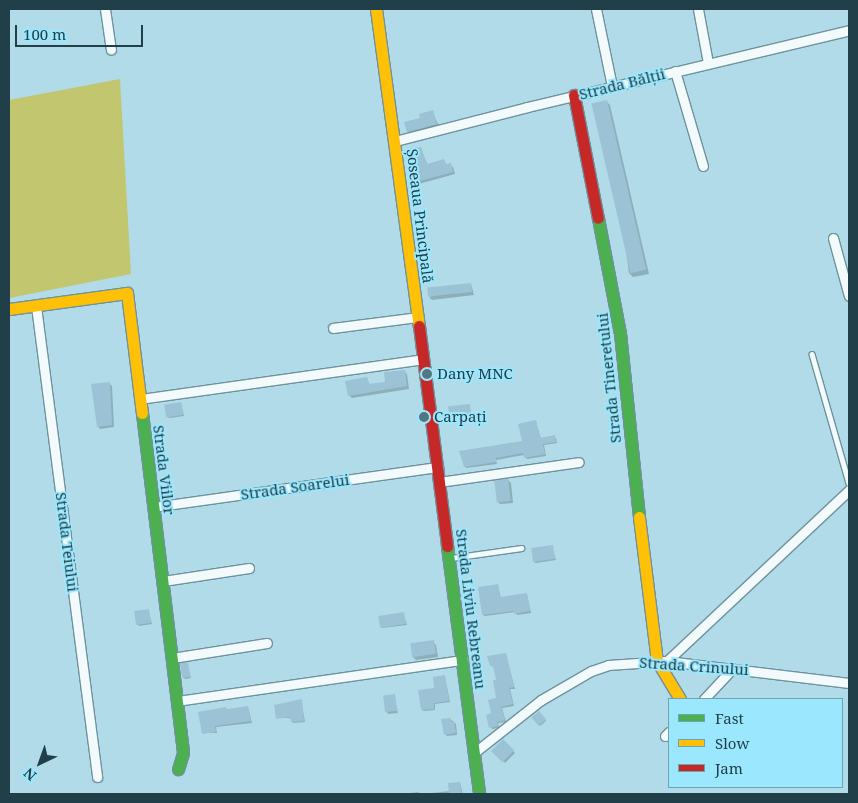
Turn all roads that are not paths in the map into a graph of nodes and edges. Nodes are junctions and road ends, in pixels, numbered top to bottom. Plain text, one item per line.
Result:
1 (105, 9) edge
2 (376, 9) edge
3 (596, 9) edge
4 (698, 9) edge
5 (849, 30) edge
6 (111, 50) dead end
7 (708, 63) junction
8 (675, 71) junction
9 (612, 86) junction
10 (574, 95) junction
11 (395, 141) junction
12 (703, 166) dead end
13 (833, 238) dead end
14 (849, 296) edge
15 (36, 306) junction
16 (9, 309) edge
17 (418, 317) junction
18 (333, 328) dead end
19 (812, 354) dead end
20 (424, 359) junction
21 (140, 399) junction
22 (432, 428) joint
23 (579, 462) dead end
24 (438, 467) junction
25 (439, 482) junction
26 (849, 483) edge
27 (849, 490) edge
28 (153, 507) junction
29 (521, 548) dead end
30 (450, 558) junction
31 (249, 568) dead end
32 (163, 581) junction
33 (267, 643) dead end
34 (172, 658) junction
35 (463, 660) junction
36 (662, 661) junction
37 (733, 668) junction
38 (849, 683) edge
39 (680, 698) edge
40 (705, 698) edge
41 (177, 701) junction
42 (475, 752) junction
43 (178, 769) dead end
44 (97, 777) road end
45 (479, 794) edge

1 - 6 street
2 - 11 street, Șoseaua Principală
3 - 9 street
4 - 7 street
5 - 7 street, Strada Bălții
7 - 8 street, Strada Bălții
8 - 9 street, Strada Bălții
8 - 12 street
9 - 10 street, Strada Bălții
10 - 11 street, Strada Bălții
10 - 36 street, Strada Tineretului
11 - 17 street, Șoseaua Principală
13 - 14 street
15 - 16 street, Strada Viilor
15 - 21 street, Strada Viilor
15 - 44 street, Strada Teiului
17 - 18 street
17 - 20 street, Șoseaua Principală
19 - 26 lane
20 - 21 street
20 - 22 street, Șoseaua Principală
21 - 28 street, Strada Viilor
22 - 24 street, Strada Liviu Rebreanu
23 - 25 street
24 - 25 street, Strada Liviu Rebreanu
24 - 28 street, Strada Soarelui
25 - 30 street, Strada Liviu Rebreanu
27 - 36 street
28 - 32 street, Strada Viilor
29 - 30 lane
30 - 35 street, Strada Liviu Rebreanu
31 - 32 street
32 - 34 street, Strada Viilor
33 - 34 street
34 - 41 street, Strada Viilor
35 - 41 street
35 - 42 street, Strada Liviu Rebreanu
36 - 37 street, Strada Crinului
36 - 39 street
36 - 42 street, Strada Crinului
37 - 38 street, Strada Crinului
37 - 40 street
41 - 43 street, Strada Viilor
42 - 45 street, Strada Liviu Rebreanu

